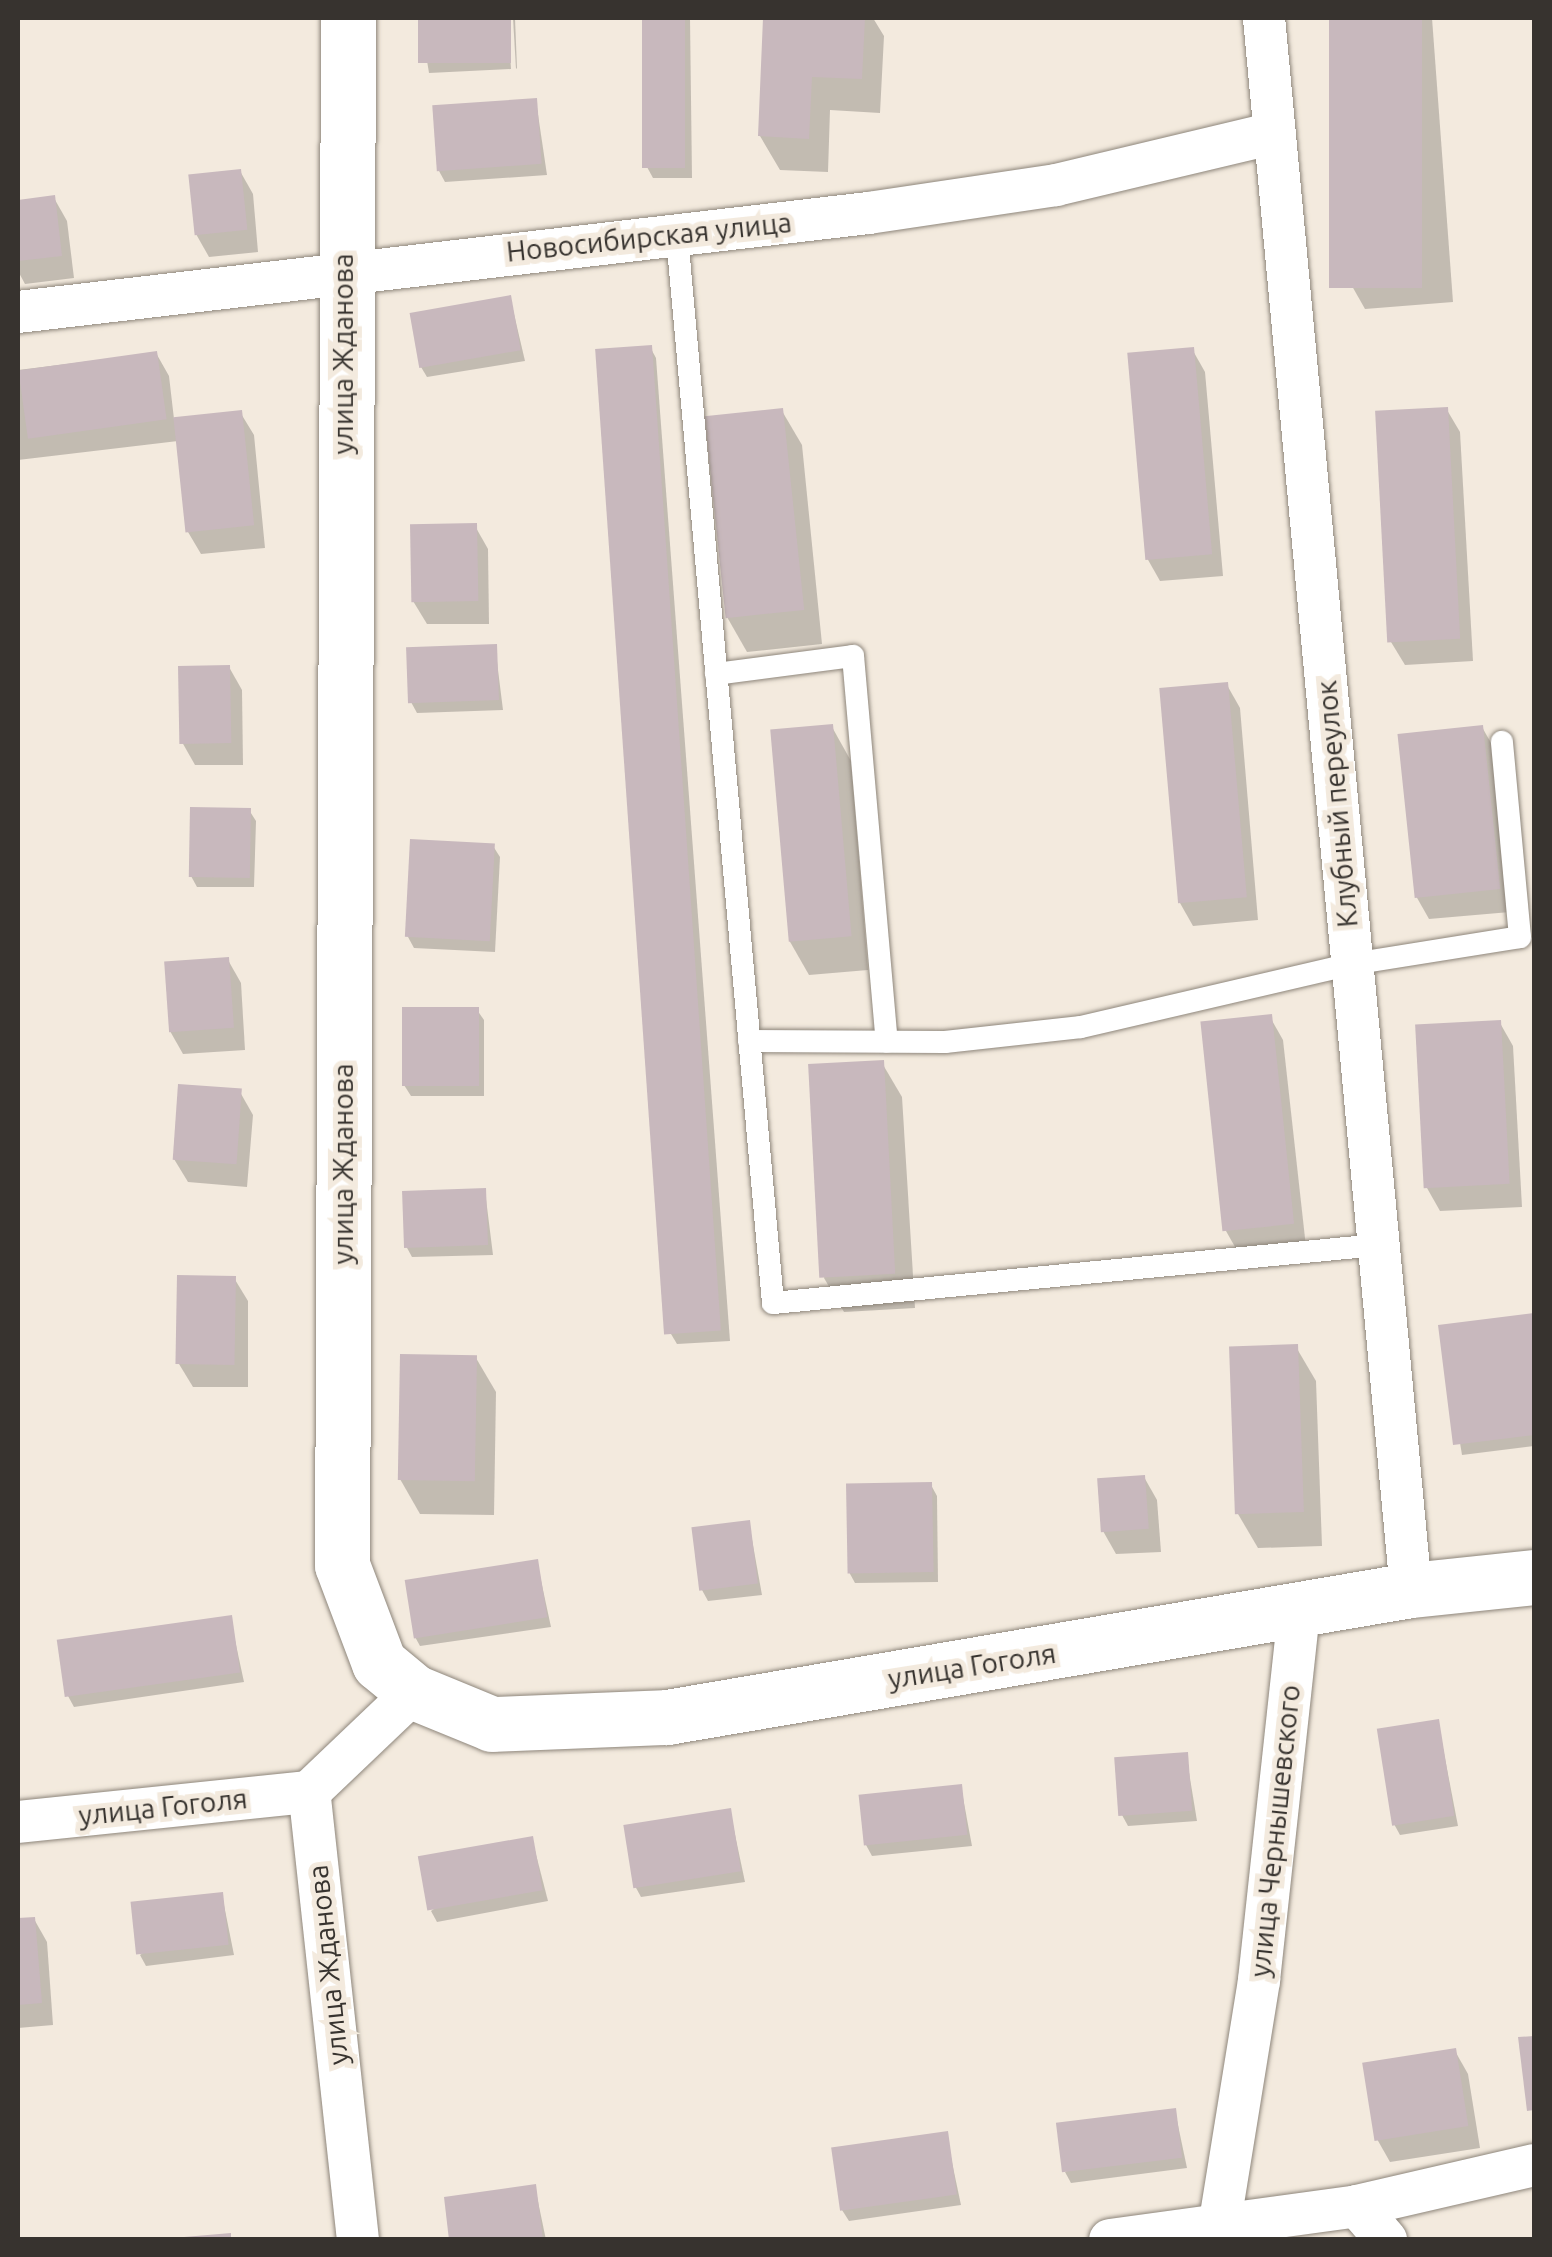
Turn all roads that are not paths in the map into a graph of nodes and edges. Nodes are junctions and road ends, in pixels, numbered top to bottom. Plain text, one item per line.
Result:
1 (348, 18) edge
2 (1264, 18) edge
3 (1274, 133) junction
4 (677, 236) junction
5 (343, 270) junction
6 (18, 312) edge
7 (716, 674) junction
8 (1502, 742) dead end
9 (1352, 964) junction
10 (749, 1041) junction
11 (887, 1042) junction
12 (1378, 1245) junction
13 (1534, 1577) edge
14 (1410, 1590) junction
15 (1299, 1612) junction
16 (414, 1692) junction
17 (309, 1792) junction
18 (18, 1822) edge
19 (1534, 2165) edge
20 (1358, 2206) junction
21 (1218, 2231) edge
22 (358, 2240) edge
23 (1110, 2240) edge
24 (1386, 2240) edge

1 - 5 main road, улица Жданова
2 - 3 street, Клубный переулок
3 - 4 street, Новосибирская улица
3 - 9 street, Клубный переулок
4 - 5 street, Новосибирская улица
4 - 7 lane
5 - 6 street, Новосибирская улица
5 - 16 main road, улица Жданова
7 - 10 lane
7 - 11 lane
8 - 9 lane
9 - 11 lane
9 - 12 street, Клубный переулок
10 - 11 lane
10 - 12 lane
12 - 14 street, Клубный переулок
13 - 14 main road, улица Гоголя
14 - 15 main road, улица Гоголя
15 - 16 main road, улица Гоголя
15 - 21 street, улица Чернышевского
16 - 17 street
17 - 18 street, улица Гоголя
17 - 22 street, улица Жданова
19 - 20 street
20 - 21 street
20 - 24 street
21 - 23 street

